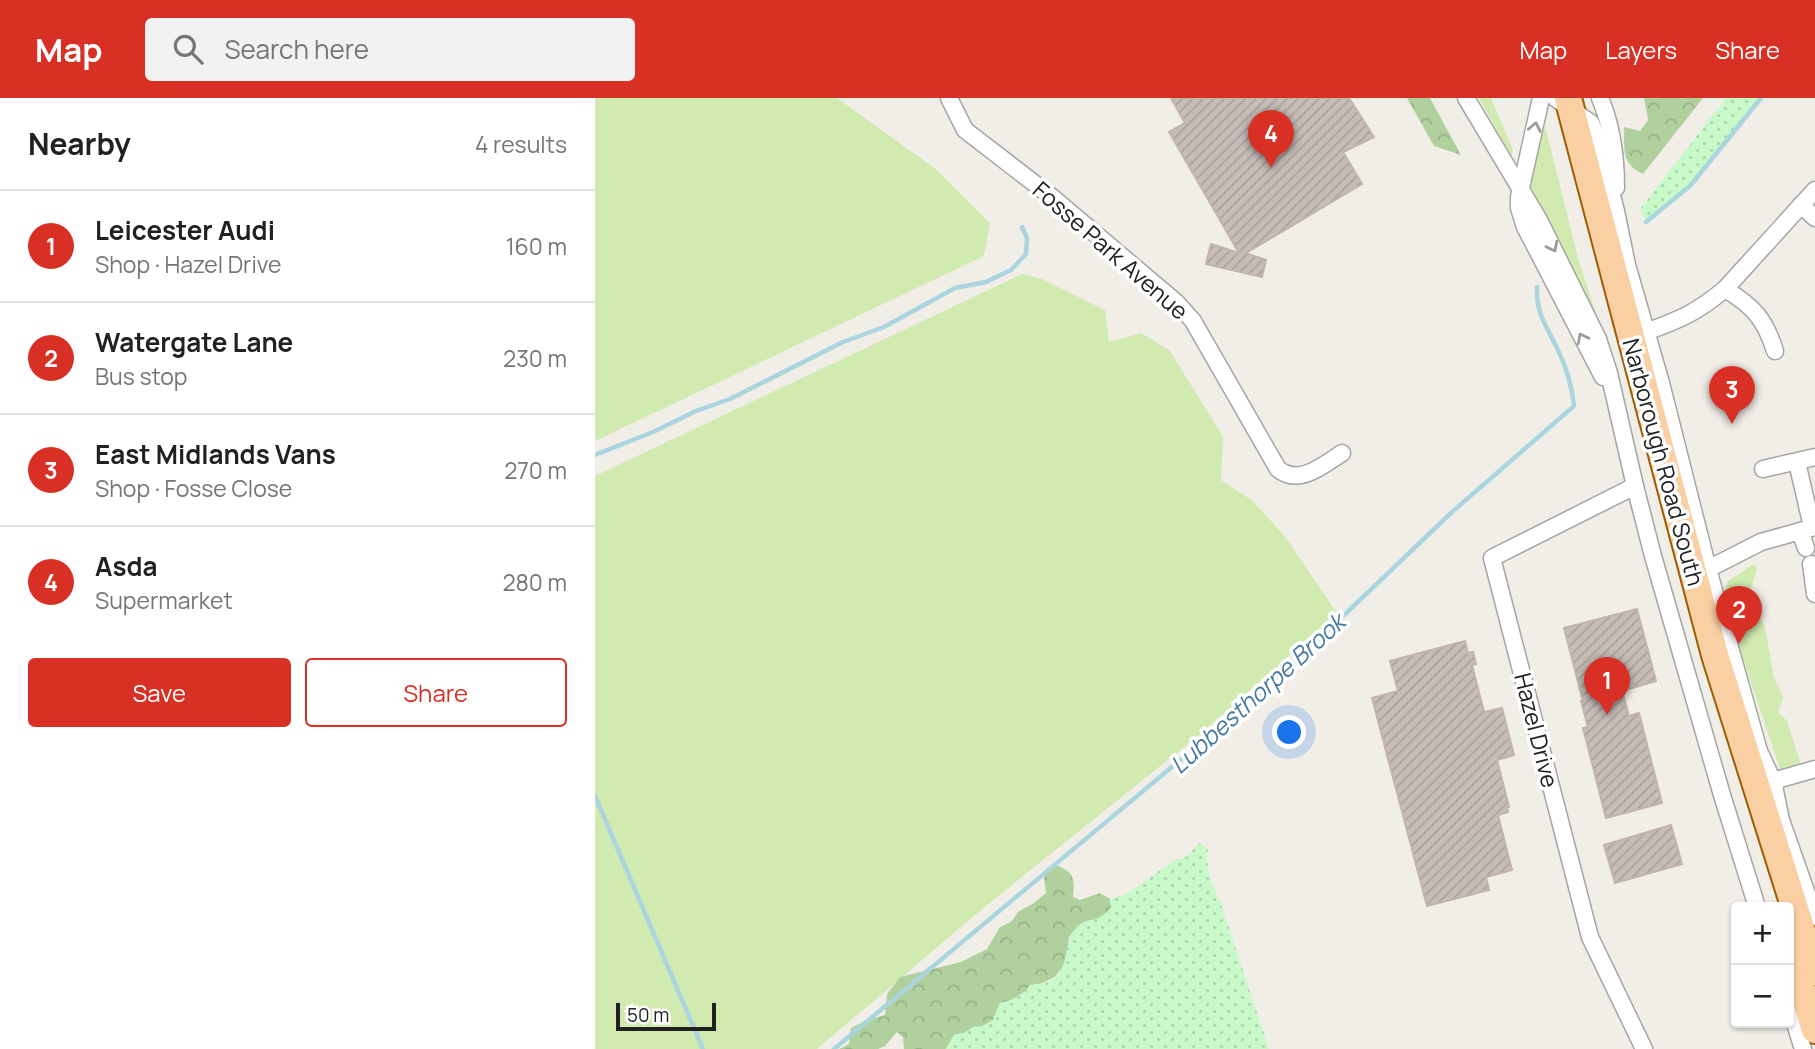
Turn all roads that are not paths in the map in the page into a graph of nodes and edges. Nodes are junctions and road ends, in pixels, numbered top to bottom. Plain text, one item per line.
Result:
1 (949, 98) edge
2 (1466, 98) edge
3 (1541, 98) edge
4 (1600, 98) edge
5 (1561, 101) edge
6 (1521, 187) junction
7 (1815, 190) edge
8 (1801, 205) junction
9 (1616, 211) junction
10 (1815, 218) edge
11 (1725, 289) junction
12 (1646, 332) junction
13 (1775, 351) dead end
14 (1342, 453) dead end
15 (1815, 457) edge
16 (1797, 462) junction
17 (1762, 469) dead end
18 (1635, 486) junction
19 (1809, 528) edge
20 (1806, 548) dead end
21 (1811, 564) dead end
22 (1708, 569) junction
23 (1814, 587) edge
24 (1815, 769) edge
25 (1773, 781) junction
26 (1756, 902) edge
27 (1775, 902) edge
28 (1815, 917) edge
29 (1794, 962) edge
30 (1815, 972) edge
31 (1794, 1021) edge
32 (1815, 1030) edge
33 (1644, 1049) edge
34 (1803, 1049) edge

1 - 14 street, Fosse Park Avenue
2 - 6 street, Narborough Road South
6 -> 3 street
4 - 9 street, Narborough Road South
5 - 9 street, Narborough Road South
5 - 27 main road, Narborough Road South
5 - 30 main road, Narborough Road South
6 - 18 street, Narborough Road South
7 - 8 street
8 - 10 street
8 - 11 street
9 - 12 street, Narborough Road South
11 - 12 street
11 - 13 street
12 - 22 street, Narborough Road South
15 - 16 street
16 - 17 street
16 - 19 street
18 - 26 street, Narborough Road South
18 - 33 street, Hazel Drive
19 - 20 street
19 - 22 street
21 - 23 street
22 - 25 street, Narborough Road South
24 - 25 street
25 - 28 street, Narborough Road South
29 - 32 main road
31 - 34 street

